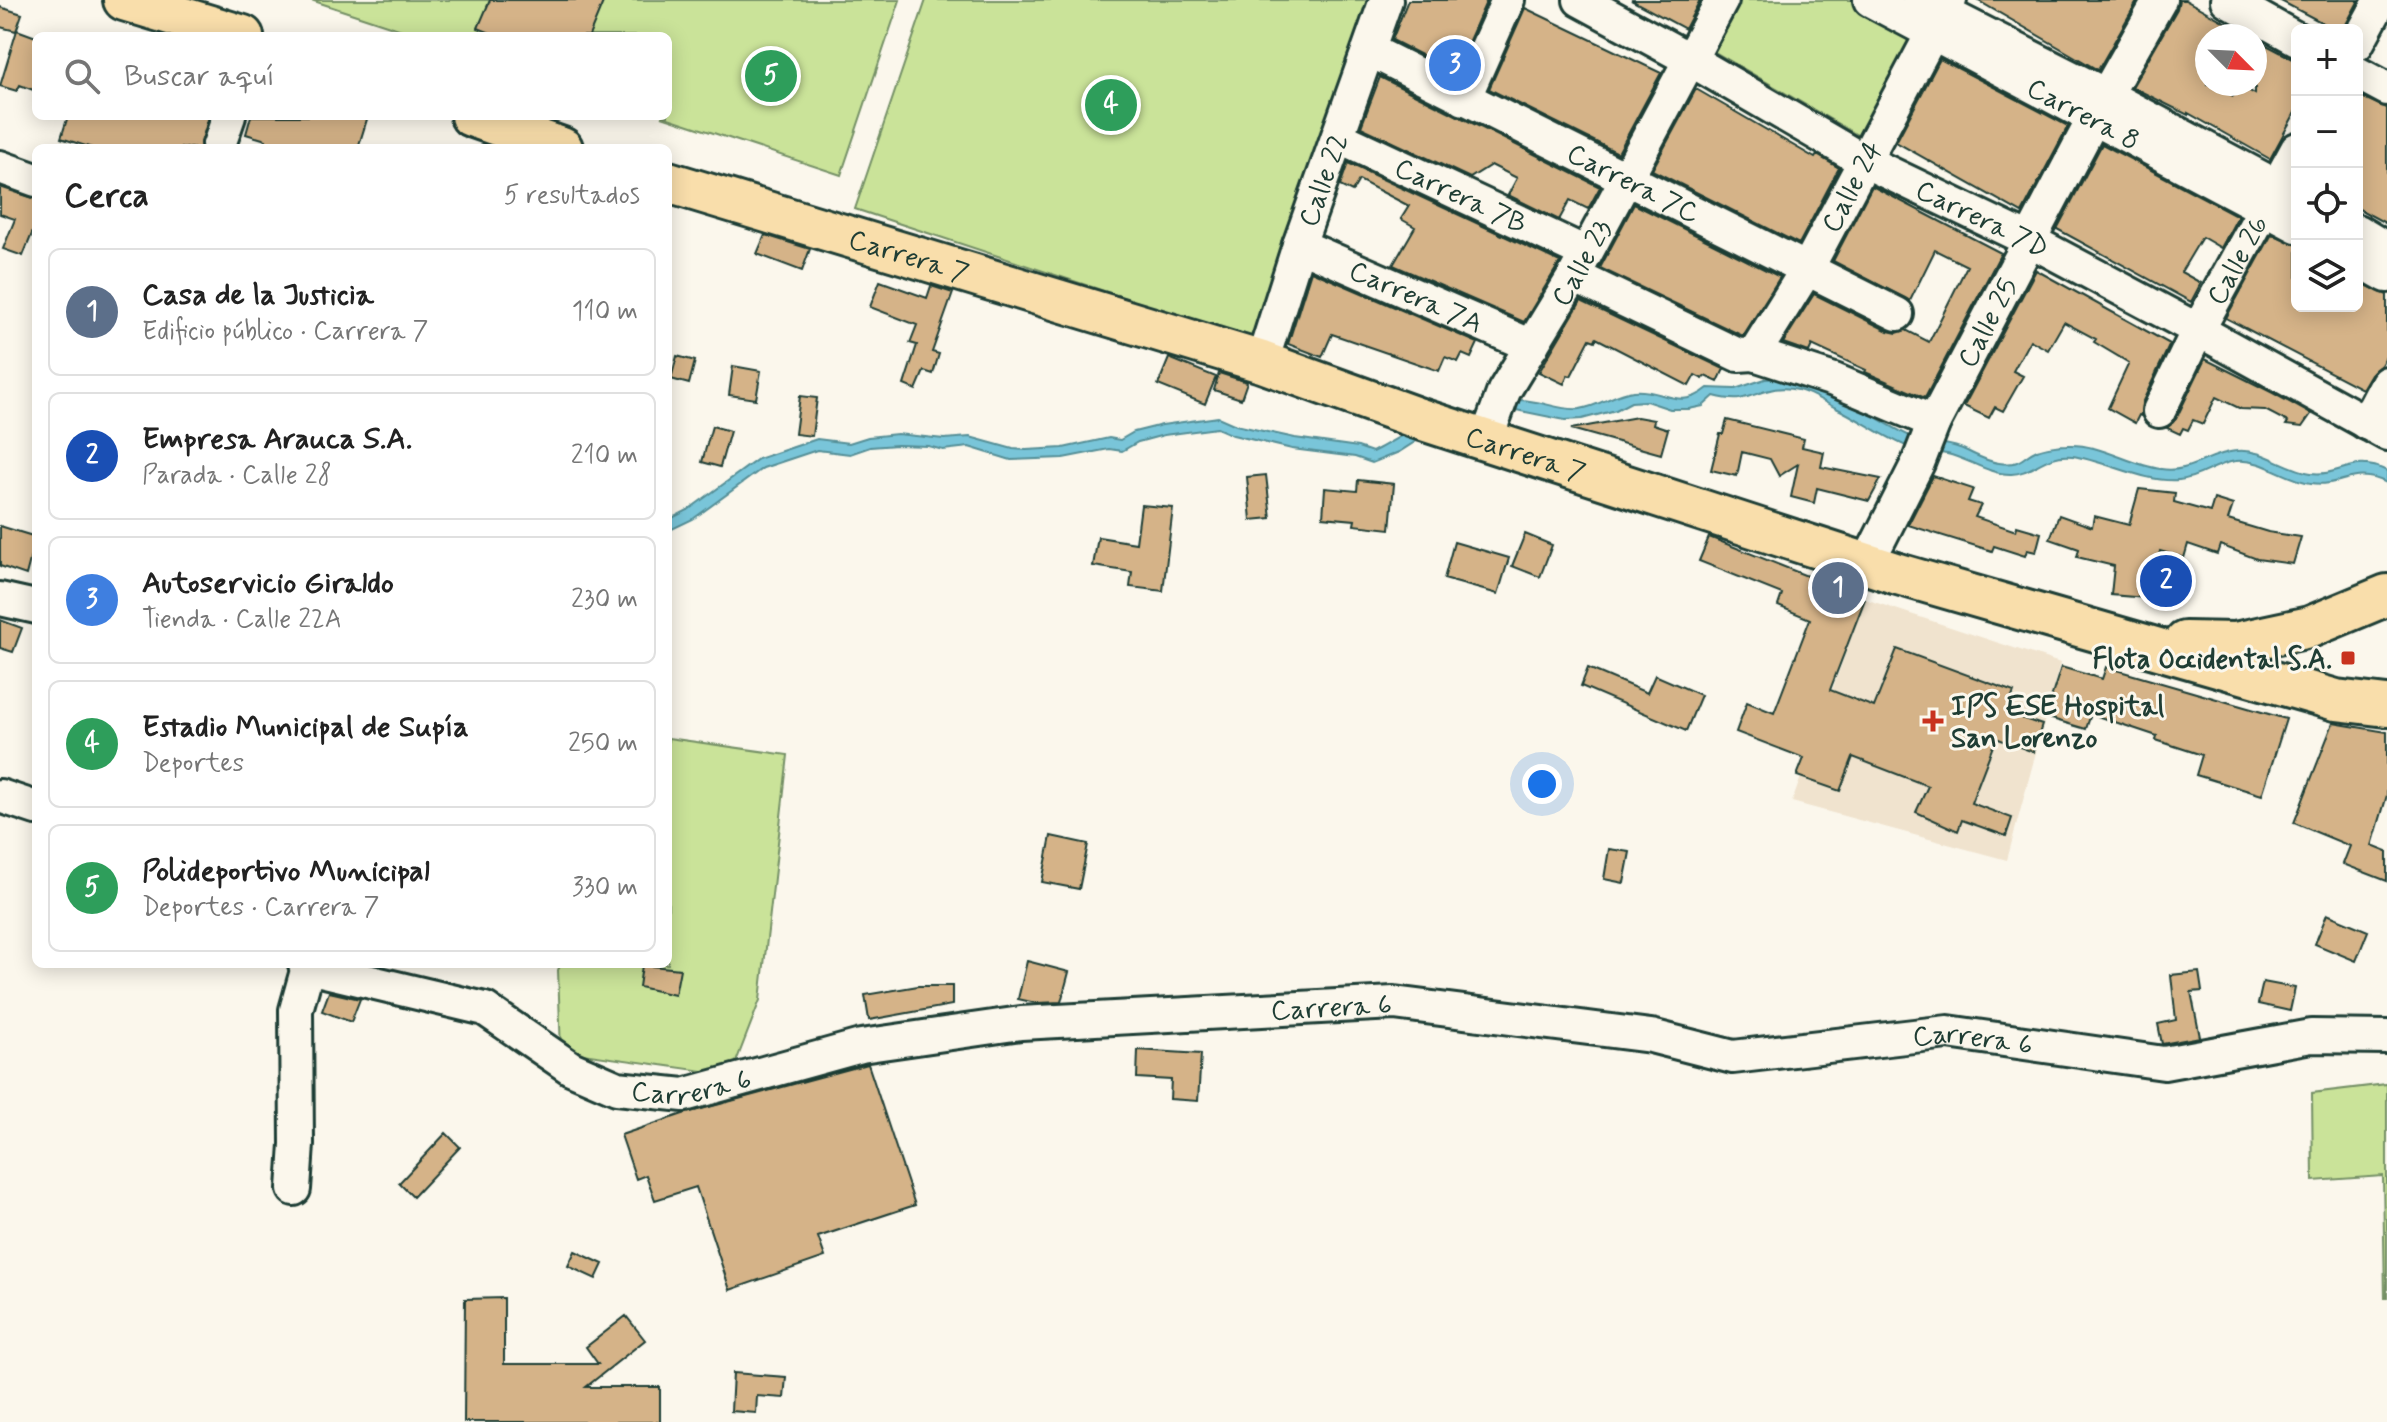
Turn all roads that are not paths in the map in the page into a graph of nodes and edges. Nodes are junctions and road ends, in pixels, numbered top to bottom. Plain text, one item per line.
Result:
1 (124, 0) edge
2 (1386, 0) edge
3 (1508, 0) edge
4 (1580, 0) edge
5 (1722, 0) edge
6 (1870, 0) edge
7 (2160, 0) edge
8 (2227, 0) edge
9 (2381, 0) edge
10 (201, 10) edge
11 (1936, 12) edge
12 (237, 32) edge
13 (2363, 33) edge
14 (2291, 36) edge
15 (1369, 50) junction
16 (1689, 59) junction
17 (2363, 76) edge
18 (2387, 89) edge
19 (1464, 99) junction
20 (2100, 106) junction
21 (228, 120) edge
22 (482, 120) edge
23 (1338, 137) junction
24 (219, 144) edge
25 (551, 144) edge
26 (1864, 161) junction
27 (2291, 165) edge
28 (0, 167) edge
29 (1625, 178) junction
30 (32, 179) edge
31 (672, 183) edge
32 (2279, 197) edge
33 (2291, 216) edge
34 (2363, 235) edge
35 (2031, 241) junction
36 (1299, 245) junction
37 (2387, 249) edge
38 (2363, 262) edge
39 (1580, 264) junction
40 (1807, 269) junction
41 (2387, 276) edge
42 (1897, 314) dead end
43 (2198, 330) junction
44 (1532, 346) junction
45 (1746, 354) junction
46 (1262, 362) junction
47 (2387, 383) edge
48 (2159, 411) dead end
49 (1932, 427) junction
50 (2376, 428) edge
51 (1477, 432) junction
52 (1867, 564) junction
53 (2387, 595) edge
54 (0, 599) edge
55 (32, 606) edge
56 (2137, 641) junction
57 (2387, 706) edge
58 (0, 796) edge
59 (32, 807) edge
60 (306, 968) edge
61 (314, 968) edge
62 (2387, 1037) edge
63 (294, 1189) dead end

1 - 10 main road
2 - 15 street, Calle 22
3 - 19 street
4 - 16 street, Carrera 7D
5 - 16 street, Calle 23
6 - 11 street, Carrera 8
7 - 20 street, Calle 25
8 - 14 street
9 - 13 street
10 - 12 main road
11 - 20 street, Carrera 8
11 - 26 street, Calle 24
15 - 19 street, Carrera 7C
15 - 23 street, Calle 22
16 - 26 street, Carrera 7D
16 - 29 street, Calle 23
17 - 18 street
19 - 29 street, Carrera 7C
20 - 32 street, Carrera 8
20 - 35 street, Calle 25
21 - 24 street
22 - 25 main road
23 - 36 street, Calle 22
23 - 39 street, Carrera 7B
26 - 35 street, Carrera 7D
26 - 40 street, Calle 24
27 - 32 street, Calle 26
28 - 30 street
29 - 39 street, Calle 23
29 - 40 street, Carrera 7C
31 - 46 main road, Carrera 7
32 - 33 street, Carrera 8
32 - 43 street, Calle 26
34 - 37 street
35 - 43 street, Carrera 7D
35 - 49 street, Calle 25
36 - 44 street, Carrera 7A
36 - 46 street, Calle 22
38 - 41 street
39 - 44 street, Calle 23
39 - 45 street, Carrera 7B
40 - 42 street, Carrera 7C
40 - 45 street, Calle 24
43 - 48 street, Calle 26
43 - 50 street, Carrera 7D
44 - 51 street, Calle 23
45 - 49 street, Carrera 7B
46 - 51 main road, Carrera 7
47 - 50 street
49 - 52 street, Calle 25
51 - 52 main road, Carrera 7
52 - 56 main road, Carrera 7
53 - 56 main road
54 - 55 street
56 - 57 main road, Carrera 7
58 - 59 street
60 - 63 street
61 - 62 street, Carrera 6

